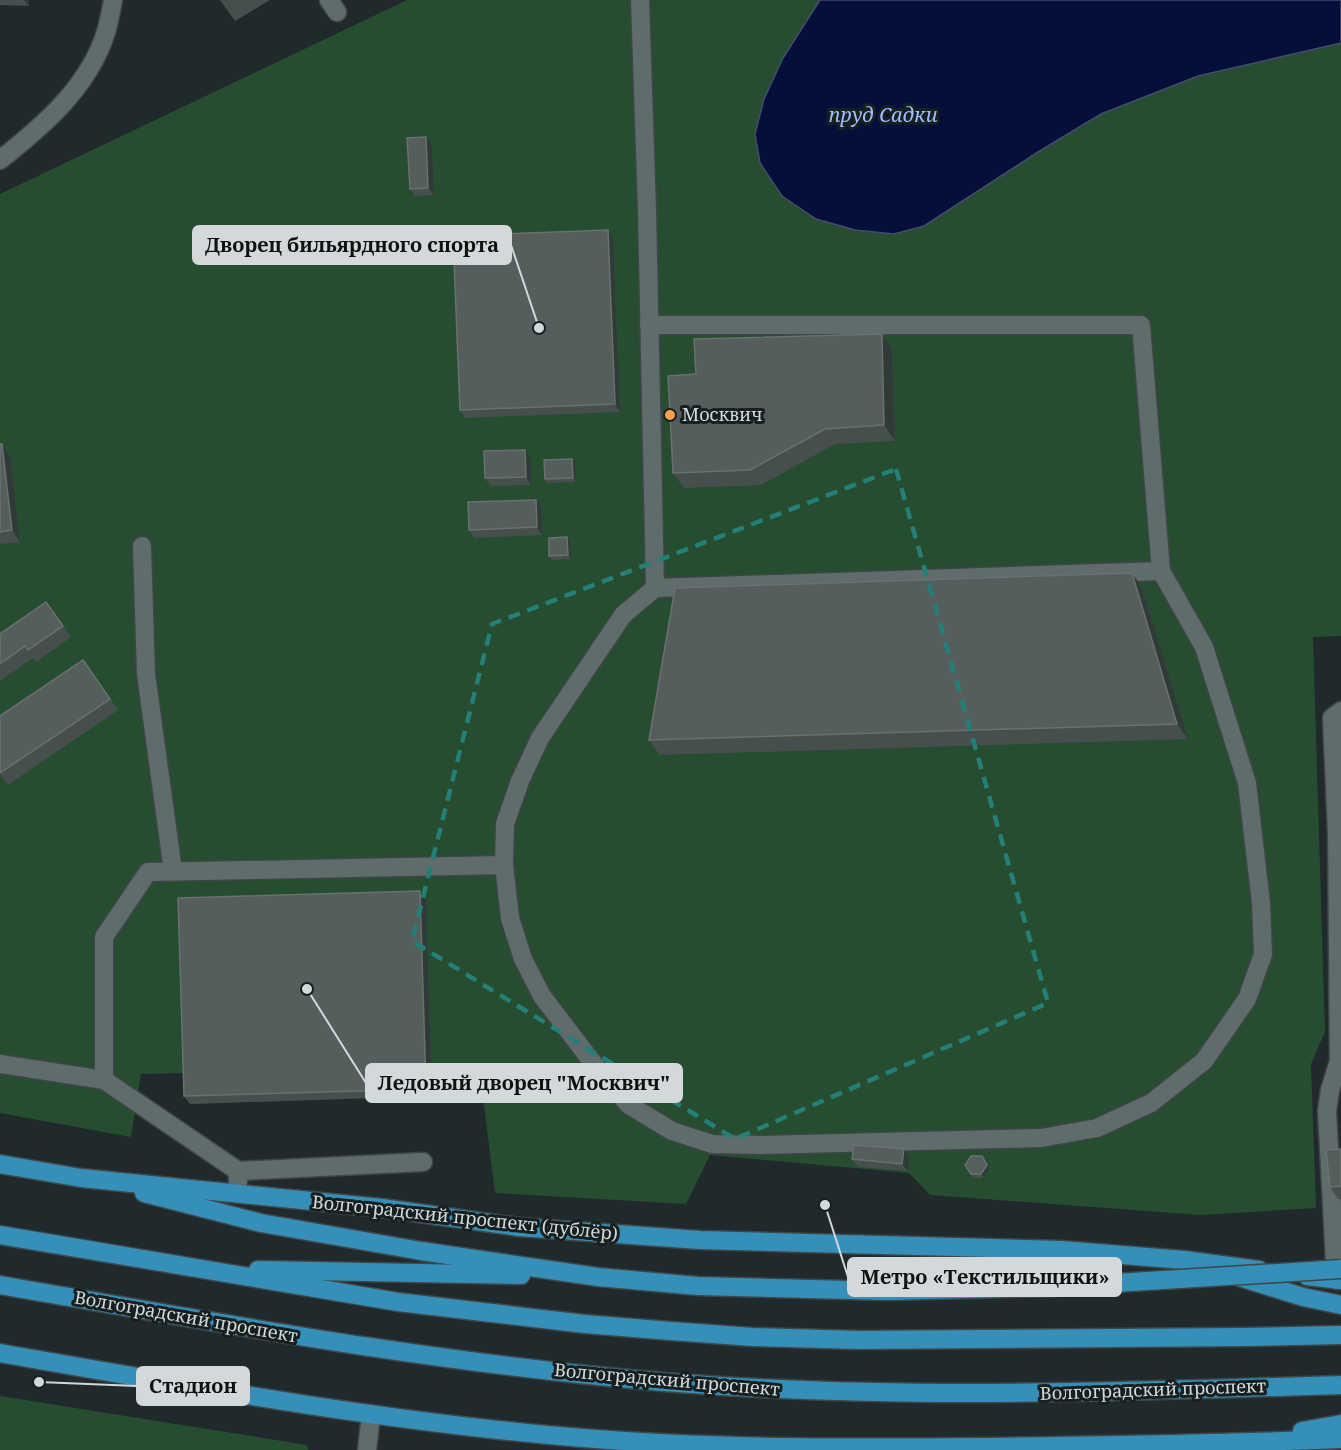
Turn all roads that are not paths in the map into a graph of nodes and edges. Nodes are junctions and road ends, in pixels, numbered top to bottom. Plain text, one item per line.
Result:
1 (113, 0) edge
2 (640, 0) edge
3 (0, 160) edge
4 (649, 325) junction
5 (142, 546) dead end
6 (1161, 571) junction
7 (655, 588) junction
8 (1341, 711) edge
9 (504, 865) junction
10 (173, 872) junction
11 (1340, 1061) edge
12 (0, 1064) edge
13 (104, 1080) junction
14 (423, 1161) dead end
15 (0, 1164) edge
16 (238, 1171) junction
17 (81, 1178) junction
18 (237, 1194) junction
19 (0, 1235) edge
20 (1184, 1260) junction
21 (193, 1268) junction
22 (1339, 1276) edge
23 (598, 1277) junction
24 (0, 1285) edge
25 (1341, 1305) edge
26 (1341, 1335) edge
27 (0, 1353) edge
28 (1341, 1384) edge
29 (371, 1414) junction
30 (1341, 1424) edge
31 (1341, 1439) edge
32 (1233, 1443) junction
33 (686, 1447) edge
34 (851, 1449) edge
35 (366, 1450) edge

1 - 3 street
2 - 4 street
4 - 6 street
4 - 7 street
5 - 10 street
6 - 7 street
6 - 9 street
7 - 9 street
8 - 11 street
9 - 10 street
10 - 13 street
11 - 22 street
12 - 13 street
13 - 16 street
14 - 16 street
15 - 17 main road, Волгоградский проспект (дублёр)
16 - 18 street
17 - 18 main road, Волгоградский проспект (дублёр)
17 - 23 main road
18 - 20 main road, Волгоградский проспект (дублёр)
19 - 21 main road
20 - 22 main road, Волгоградский проспект (дублёр)
20 - 25 main road, Волгоградский проспект (дублёр)
21 - 23 main road
21 - 26 main road
22 - 23 main road, bridge
24 - 28 main road, Волгоградский проспект
27 - 29 main road
29 - 33 main road
29 - 35 street
30 - 32 main road
31 - 32 main road
32 - 34 main road
33 - 34 main road

